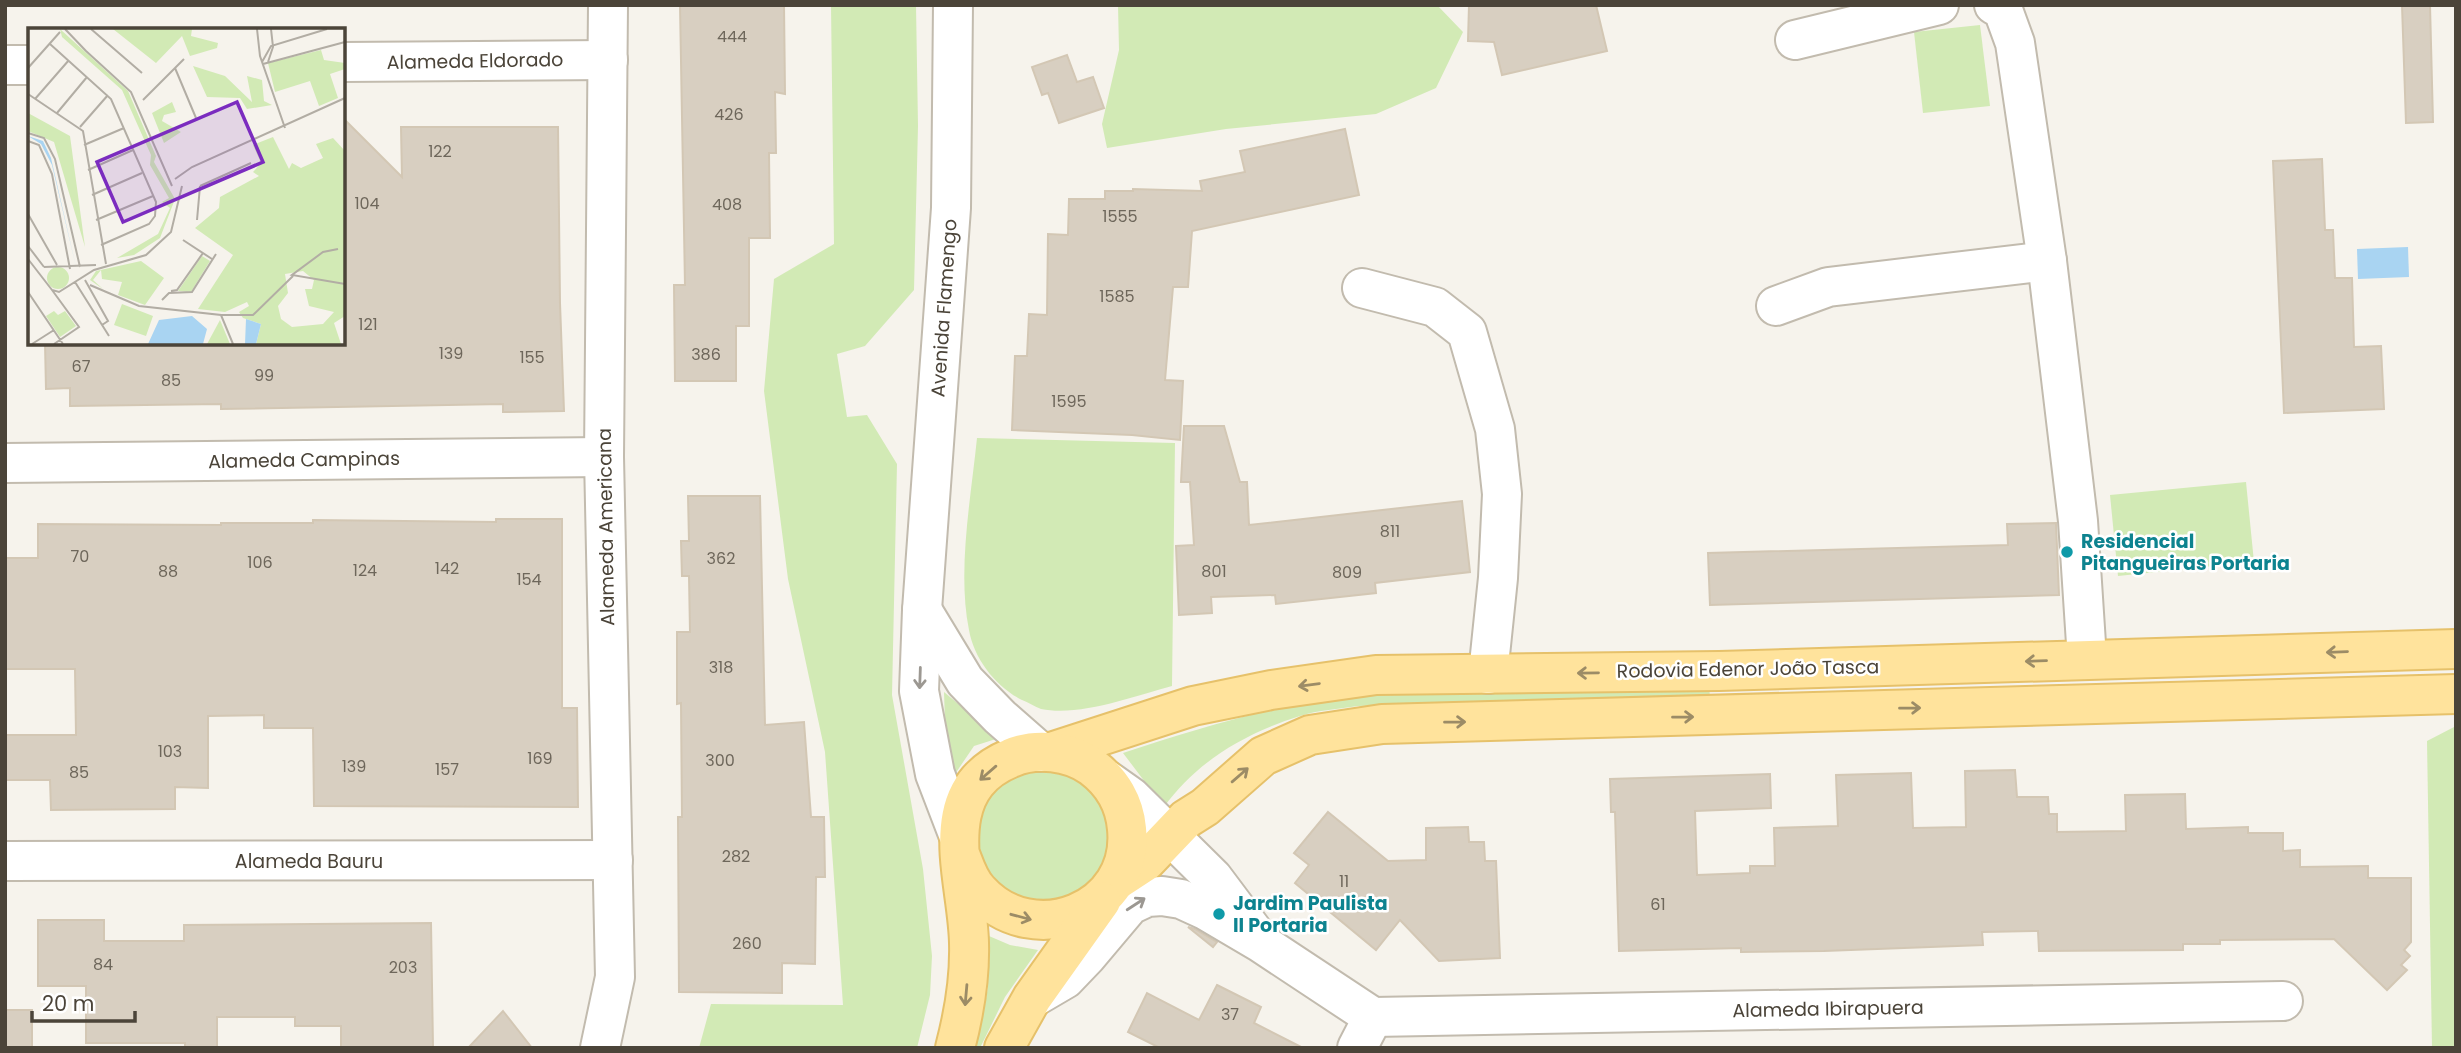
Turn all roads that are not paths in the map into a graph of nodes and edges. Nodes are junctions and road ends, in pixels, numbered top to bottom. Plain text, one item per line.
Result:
1 (608, 5) edge
2 (953, 5) edge
3 (1939, 5) edge
4 (1994, 5) edge
5 (1795, 40) dead end
6 (608, 60) junction
7 (345, 62) edge
8 (5, 65) edge
9 (28, 65) edge
10 (2047, 261) junction
11 (1362, 288) dead end
12 (1776, 306) dead end
13 (604, 457) junction
14 (5, 463) edge
15 (922, 610) junction
16 (2456, 649) edge
17 (2087, 659) junction
18 (1843, 666) junction
19 (1488, 674) junction
20 (2456, 694) edge
21 (1845, 710) junction
22 (1045, 752) junction
23 (1107, 780) junction
24 (1205, 807) junction
25 (1169, 835) junction
26 (959, 844) junction
27 (613, 860) junction
28 (5, 861) edge
29 (1213, 878) junction
30 (1110, 888) junction
31 (1261, 943) junction
32 (1032, 999) junction
33 (2283, 1001) dead end
34 (1365, 1032) edge
35 (600, 1048) edge
36 (955, 1048) edge
37 (1004, 1048) edge

1 - 6 street, Alameda Americana
2 - 15 street, Avenida Flamengo
3 - 5 street
4 - 10 street
6 - 7 street, Alameda Eldorado
6 - 13 street, Alameda Americana
8 - 9 street
10 - 12 street
10 - 17 street
11 - 19 street
13 - 14 street, Alameda Campinas
13 - 27 street, Alameda Americana
15 - 22 street
15 -> 26 street, Avenida Flamengo
16 -> 17 main road, Rodovia Edenor João Tasca
17 -> 18 main road, Rodovia Edenor João Tasca
18 -> 19 main road, Rodovia Edenor João Tasca
18 - 21 street
19 -> 22 main road, Rodovia Edenor João Tasca
21 -> 20 main road
24 -> 21 main road
22 - 23 main road
22 -> 26 main road
23 - 25 street
23 - 30 main road
24 - 25 main road
24 - 29 street
25 - 29 street
25 - 30 main road
26 -> 30 main road
26 -> 36 main road
27 - 28 street, Alameda Bauru
27 - 35 street, Alameda Americana
29 - 31 street
30 - 32 main road
32 -> 31 street
31 - 34 street
32 - 37 main road
33 - 34 street, Alameda Ibirapuera

